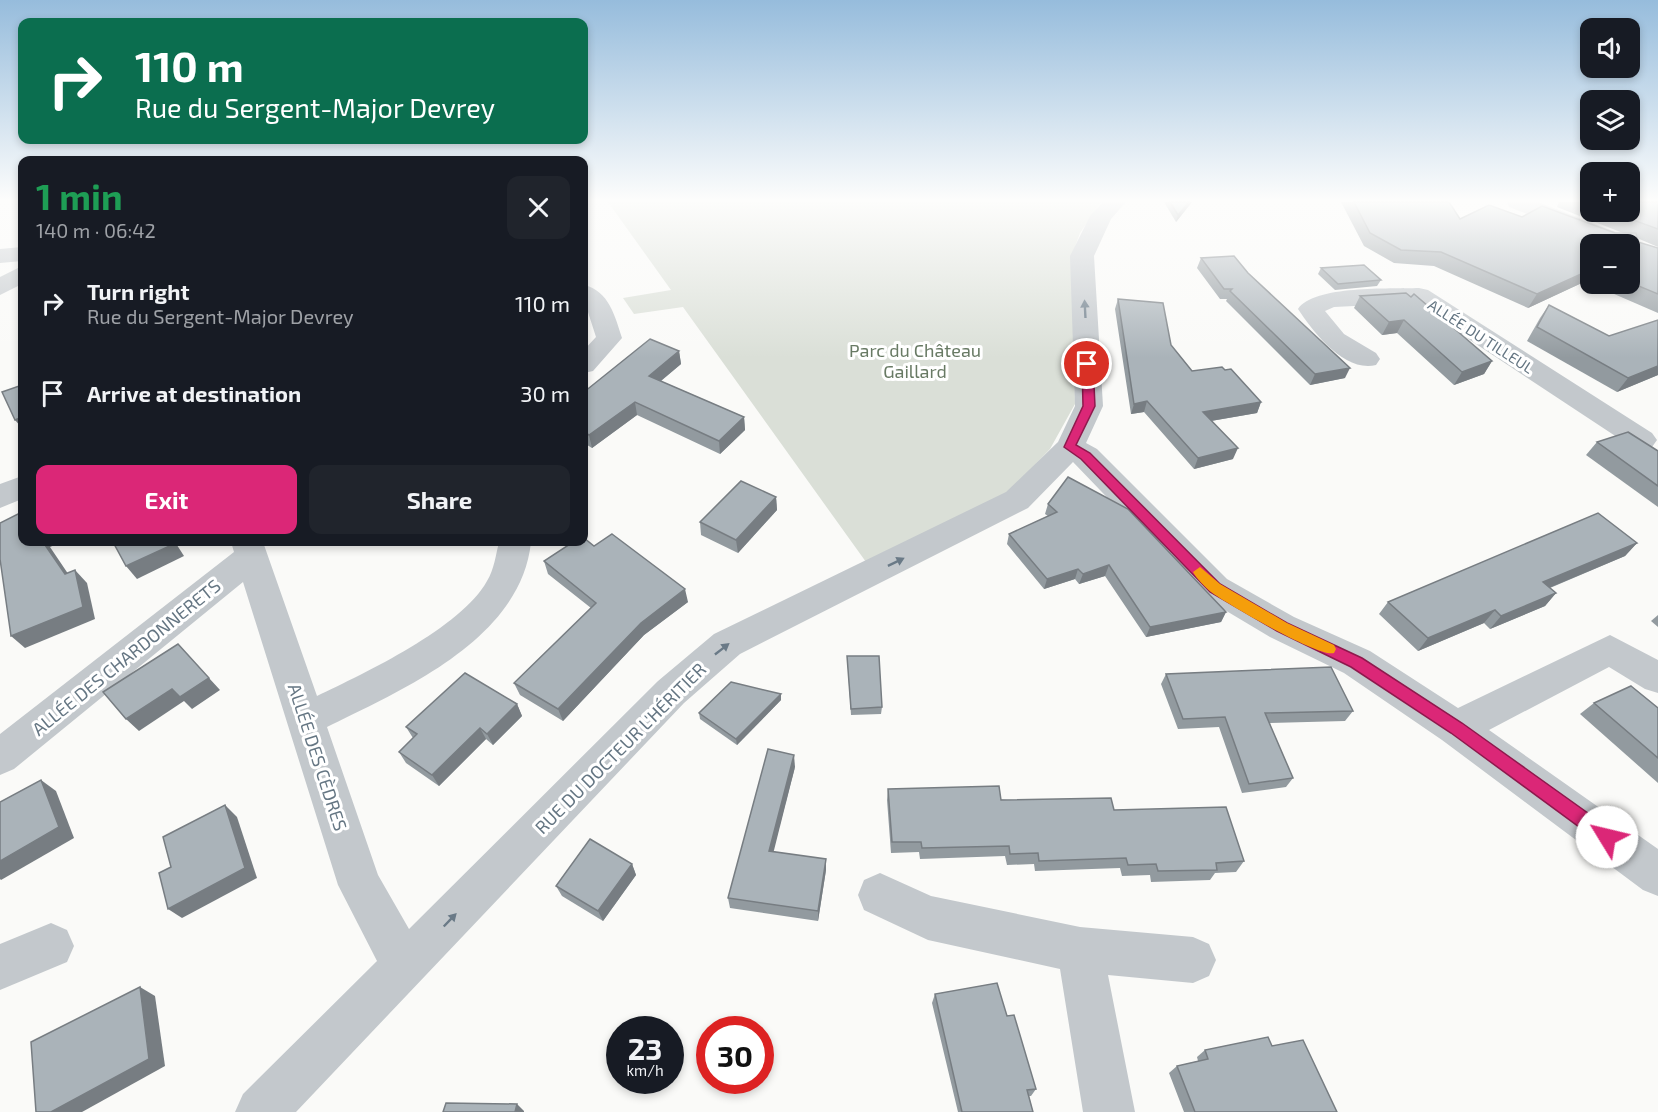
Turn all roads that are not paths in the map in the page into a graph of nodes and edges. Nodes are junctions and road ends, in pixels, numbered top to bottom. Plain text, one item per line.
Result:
1 (18, 254) edge
2 (1083, 254) edge
3 (0, 256) edge
4 (18, 276) edge
5 (0, 288) edge
6 (588, 296) edge
7 (1367, 359) dead end
8 (588, 361) edge
9 (1653, 441) edge
10 (1070, 447) junction
11 (18, 489) edge
12 (0, 497) edge
13 (514, 546) edge
14 (250, 549) edge
15 (1658, 678) edge
16 (305, 720) junction
17 (1456, 728) junction
18 (0, 757) edge
19 (1658, 875) edge
20 (880, 895) dead end
21 (51, 946) dead end
22 (1080, 950) junction
23 (1193, 960) dead end
24 (409, 962) junction
25 (0, 967) edge
26 (261, 1112) edge
27 (1110, 1112) edge

1 - 3 street
10 -> 2 street, RUE DU DOCTEUR L'HÉRITIER
4 - 5 street
6 - 8 street
7 - 9 street, ALLÉE DU TILLEUL
10 - 17 street
24 -> 10 street, RUE DU DOCTEUR L'HÉRITIER
11 - 12 street
13 - 16 street
14 - 16 street, ALLÉE DES CÈDRES
14 - 18 street, ALLÉE DES CHARDONNERETS
15 - 17 street
16 - 24 street, ALLÉE DES CÈDRES
17 - 19 street
20 - 22 street
21 - 25 street
22 - 23 street
22 - 27 street
24 - 26 street, RUE DU DOCTEUR L'HÉRITIER

